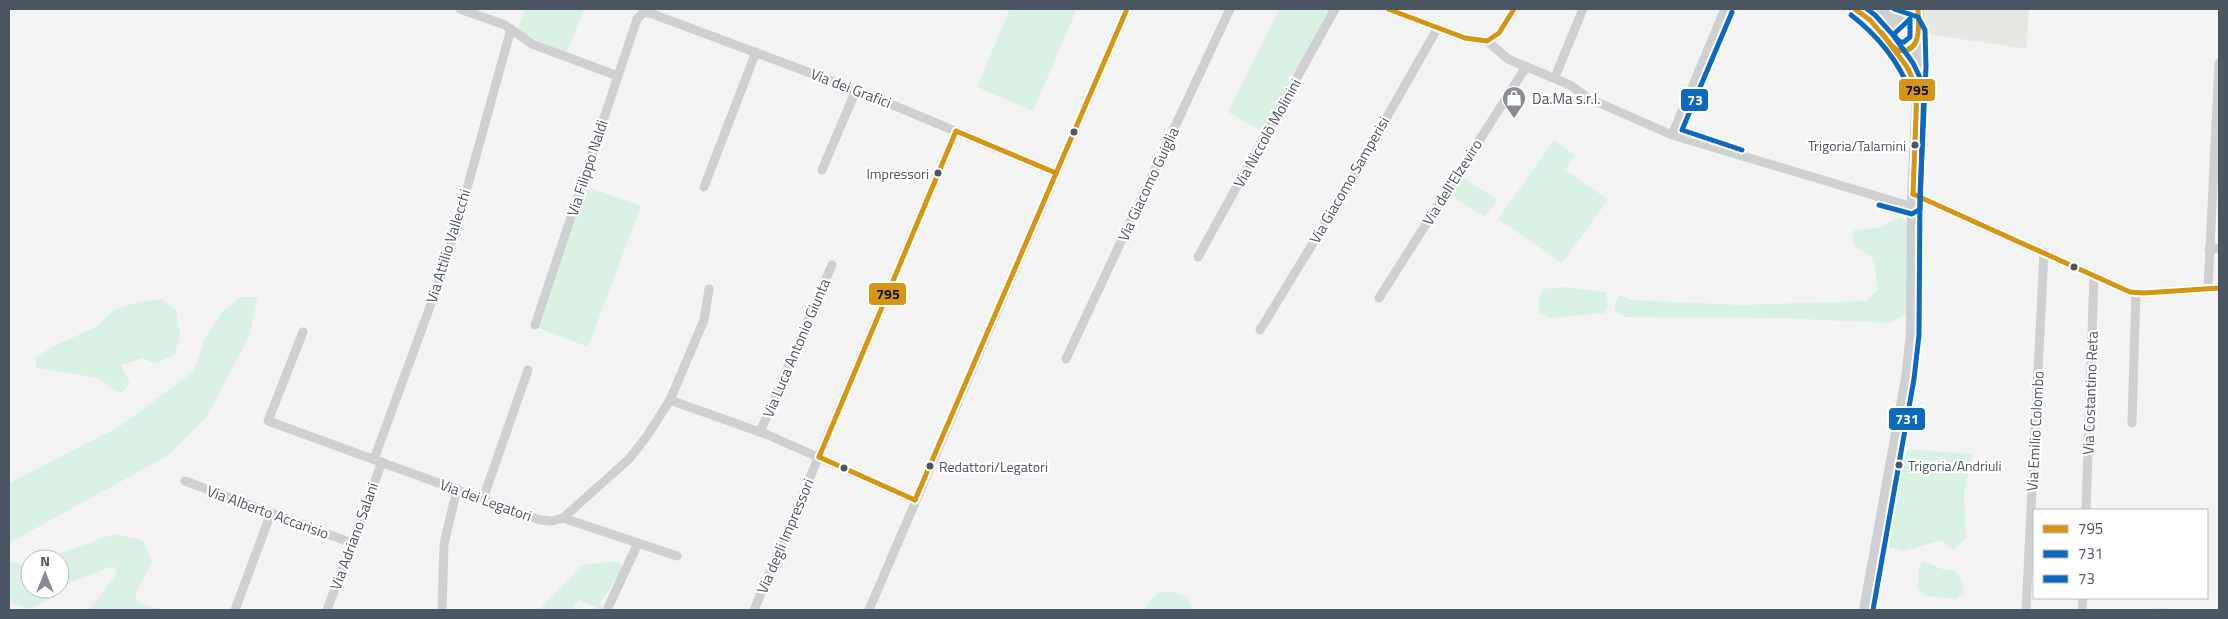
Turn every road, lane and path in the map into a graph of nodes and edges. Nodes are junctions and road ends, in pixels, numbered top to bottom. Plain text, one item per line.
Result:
1 (460, 9) edge
2 (1127, 9) edge
3 (1230, 9) edge
4 (1335, 9) edge
5 (1388, 9) edge
6 (1514, 9) edge
7 (1583, 9) edge
8 (1725, 9) edge
9 (1856, 9) edge
10 (1872, 9) edge
11 (1911, 9) edge
12 (1918, 9) edge
13 (642, 13) joint
14 (1901, 19) junction
15 (511, 29) junction
16 (1437, 29) junction
17 (1918, 36) junction
18 (1487, 41) junction
19 (1890, 44) junction
20 (756, 52) junction
21 (2219, 64) edge
22 (1526, 67) junction
23 (1557, 72) dead end
24 (618, 76) junction
25 (1917, 88) junction
26 (856, 90) junction
27 (2218, 114) edge
28 (956, 131) junction
29 (1672, 136) junction
30 (822, 170) dead end
31 (1056, 173) junction
32 (2216, 184) edge
33 (704, 187) dead end
34 (1913, 194) junction
35 (1913, 207) junction
36 (2209, 248) junction
37 (2219, 248) edge
38 (2044, 252) junction
39 (1198, 257) dead end
40 (832, 265) dead end
41 (2094, 275) junction
42 (2208, 288) junction
43 (2219, 288) edge
44 (709, 289) dead end
45 (2136, 293) junction
46 (1379, 298) dead end
47 (535, 324) dead end
48 (1260, 330) dead end
49 (303, 332) dead end
50 (1066, 359) dead end
51 (528, 370) dead end
52 (670, 400) junction
53 (2132, 423) dead end
54 (760, 432) junction
55 (819, 457) junction
56 (378, 460) junction
57 (185, 481) dead end
58 (456, 489) junction
59 (483, 499) junction
60 (916, 500) junction
61 (2086, 509) edge
62 (271, 513) junction
63 (562, 518) junction
64 (352, 543) junction
65 (638, 543) junction
66 (678, 556) dead end
67 (235, 610) edge
68 (327, 610) edge
69 (442, 610) edge
70 (607, 610) edge
71 (754, 610) edge
72 (869, 610) edge
73 (1864, 610) edge
74 (2026, 610) edge

1 - 15 street
2 - 31 street
3 - 50 street, Via Giacomo Guiglia
4 - 39 street, Via Niccolò Molinini
5 - 16 street
6 - 18 street
7 - 23 street
8 - 29 street
9 - 19 street
10 - 14 street
11 - 14 street
12 - 17 street
13 - 20 street, Via dei Grafici
13 - 24 street, Via Filippo Naldi
14 - 17 street
14 - 19 street
15 - 24 street
15 - 56 street, Via Attilio Vallecchi
16 - 18 street
16 - 48 street, Via Giacomo Samperisi
17 - 19 street
17 - 25 street
18 - 22 street
19 - 25 street
20 - 26 street, Via dei Grafici
20 - 33 street
21 - 27 street
22 - 29 street
22 - 46 street, Via dell'Elzeviro
24 - 47 street, Via Filippo Naldi
25 - 34 street
26 - 28 street, Via dei Grafici
26 - 30 street
27 - 32 street
28 - 31 street, Via dei Grafici
28 - 55 street, Via degli Impressori
29 - 35 street
31 - 60 street
32 - 36 street
34 - 35 street
34 - 38 street
35 - 73 street
36 - 37 street
36 - 42 street
38 - 41 street
38 - 74 street, Via Emilio Colombo
40 - 54 street, Via Luca Antonio Giunta
41 - 45 street
41 - 61 street, Via Costantino Reta
42 - 43 street
42 - 45 street
44 - 52 street
45 - 53 street
49 - 56 street, Via dei Legatori
51 - 59 street
52 - 54 street
52 - 63 street
54 - 55 street
55 - 60 street
55 - 71 street, Via degli Impressori
56 - 58 street, Via dei Legatori
56 - 64 street, Via Adriano Salani
57 - 62 street, Via Alberto Accarisio
58 - 59 street, Via dei Legatori
58 - 69 street
59 - 63 street, Via dei Legatori
60 - 72 street
62 - 64 street, Via Alberto Accarisio
62 - 67 street
63 - 65 street
64 - 68 street, Via Adriano Salani
65 - 66 street
65 - 70 street

